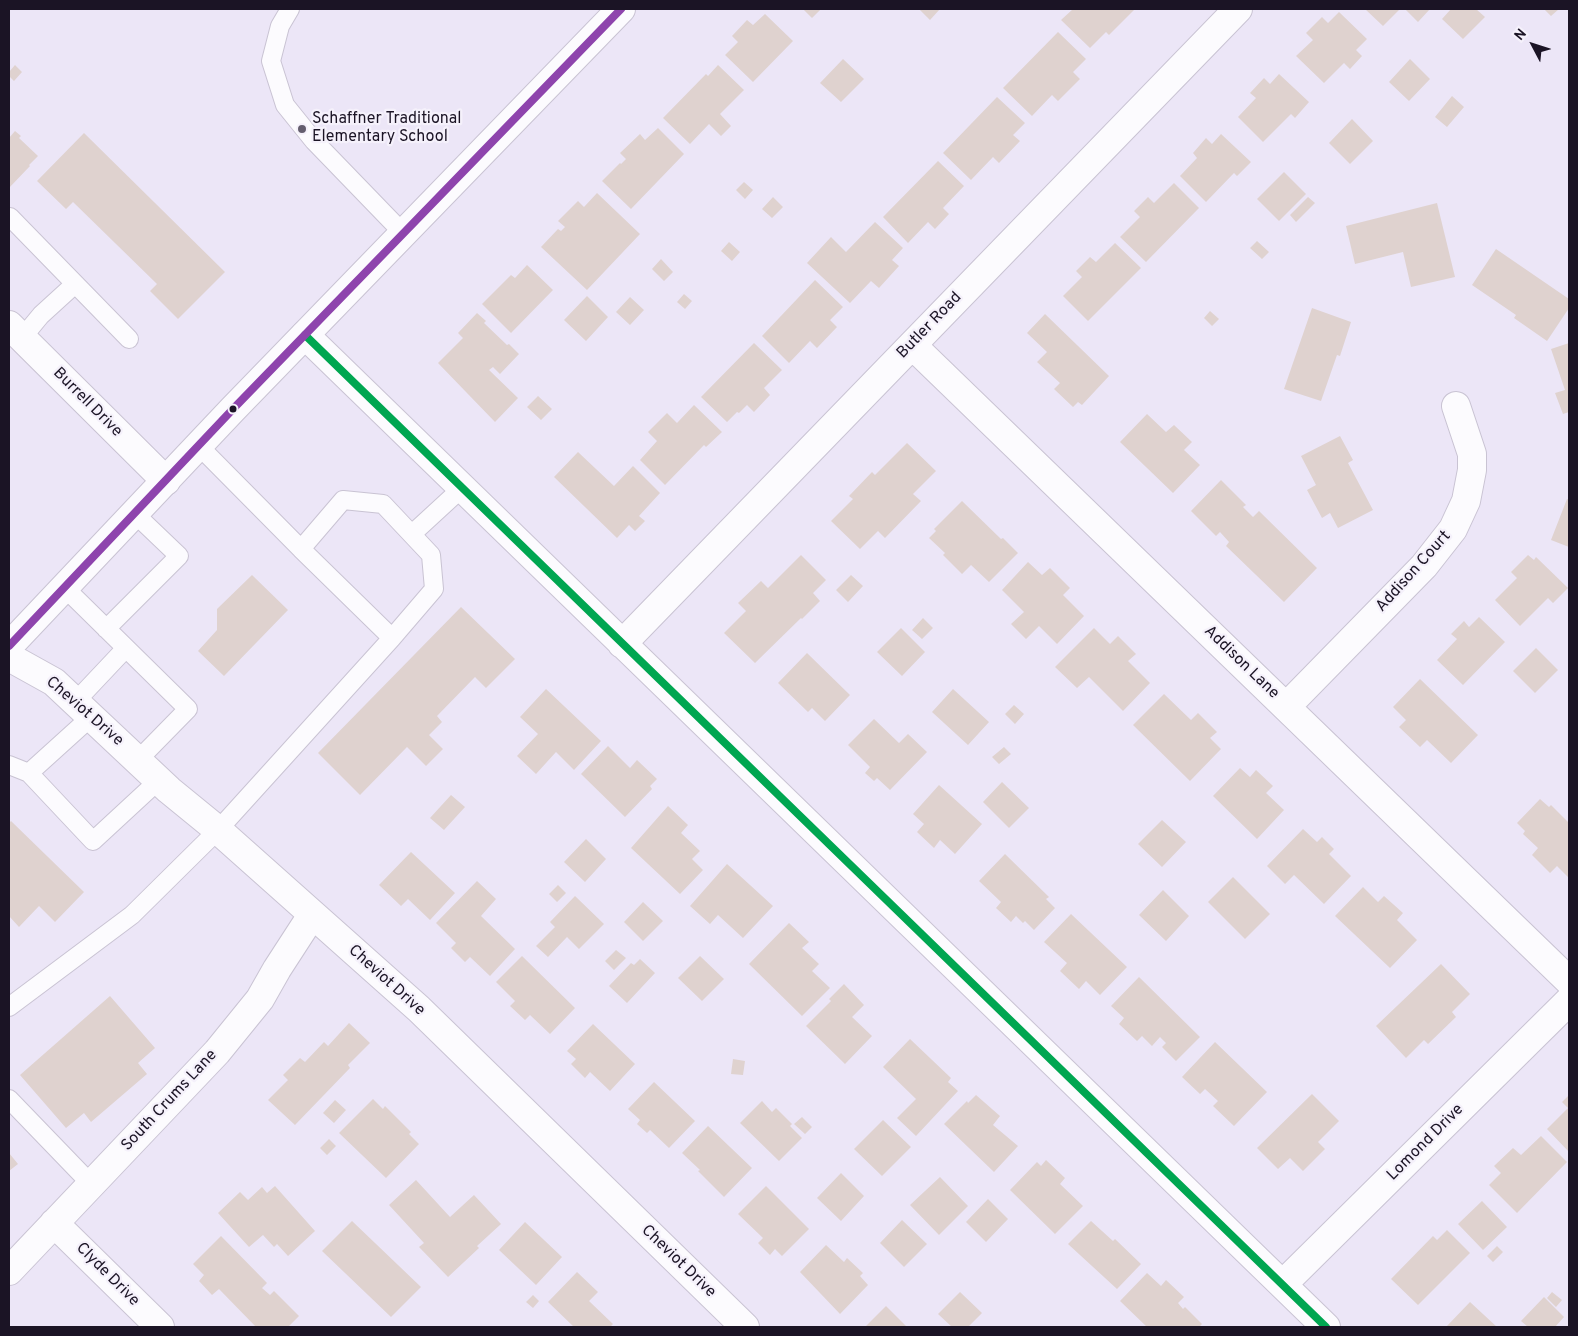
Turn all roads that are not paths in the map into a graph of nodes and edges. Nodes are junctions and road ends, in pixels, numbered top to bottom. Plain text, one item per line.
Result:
1 (290, 9) edge
2 (620, 9) edge
3 (1238, 9) edge
4 (10, 217) edge
5 (403, 233) junction
6 (75, 284) junction
7 (15, 331) edge
8 (305, 335) junction
9 (129, 339) dead end
10 (912, 345) junction
11 (1456, 406) dead end
12 (198, 445) junction
13 (166, 481) junction
14 (462, 488) junction
15 (134, 513) junction
16 (412, 534) junction
17 (301, 549) junction
18 (64, 587) junction
19 (106, 629) junction
20 (392, 638) junction
21 (622, 644) junction
22 (9, 646) edge
23 (126, 648) junction
24 (9, 658) edge
25 (1286, 707) junction
26 (84, 708) junction
27 (138, 760) junction
28 (9, 766) edge
29 (30, 773) junction
30 (159, 780) junction
31 (218, 830) junction
32 (312, 915) junction
33 (1569, 981) edge
34 (1569, 1002) edge
35 (9, 1007) edge
36 (9, 1099) edge
37 (91, 1184) junction
38 (54, 1223) junction
39 (9, 1271) edge
40 (1283, 1284) junction
41 (160, 1327) edge
42 (746, 1327) edge
43 (1326, 1327) edge

1 - 5 lane
2 - 5 street
3 - 10 street, Butler Road
4 - 6 lane
5 - 8 street
6 - 7 lane
6 - 9 lane
7 - 13 street, Burrell Drive
8 - 12 street
8 - 14 street
10 - 21 street, Butler Road
10 - 25 street, Addison Lane
11 - 25 street, Addison Court
12 - 13 street
12 - 17 lane
13 - 15 street
14 - 16 lane
14 - 21 street
15 - 18 street
15 - 19 lane
16 - 17 lane
16 - 20 lane
17 - 20 lane
18 - 19 lane
18 - 22 street
19 - 23 lane
20 - 31 lane
21 - 40 street
23 - 26 lane
23 - 27 lane
24 - 26 street, Cheviot Drive
25 - 33 street, Addison Lane
26 - 27 street, Cheviot Drive
26 - 29 lane
27 - 30 street, Cheviot Drive
28 - 29 lane
29 - 30 lane
30 - 31 street, Cheviot Drive
31 - 32 street, Cheviot Drive
31 - 35 lane
32 - 37 street, South Crums Lane
32 - 42 street, Cheviot Drive
34 - 40 street, Lomond Drive
36 - 37 lane
37 - 38 street, South Crums Lane
38 - 39 street, South Crums Lane
38 - 41 street, Clyde Drive
40 - 43 street

